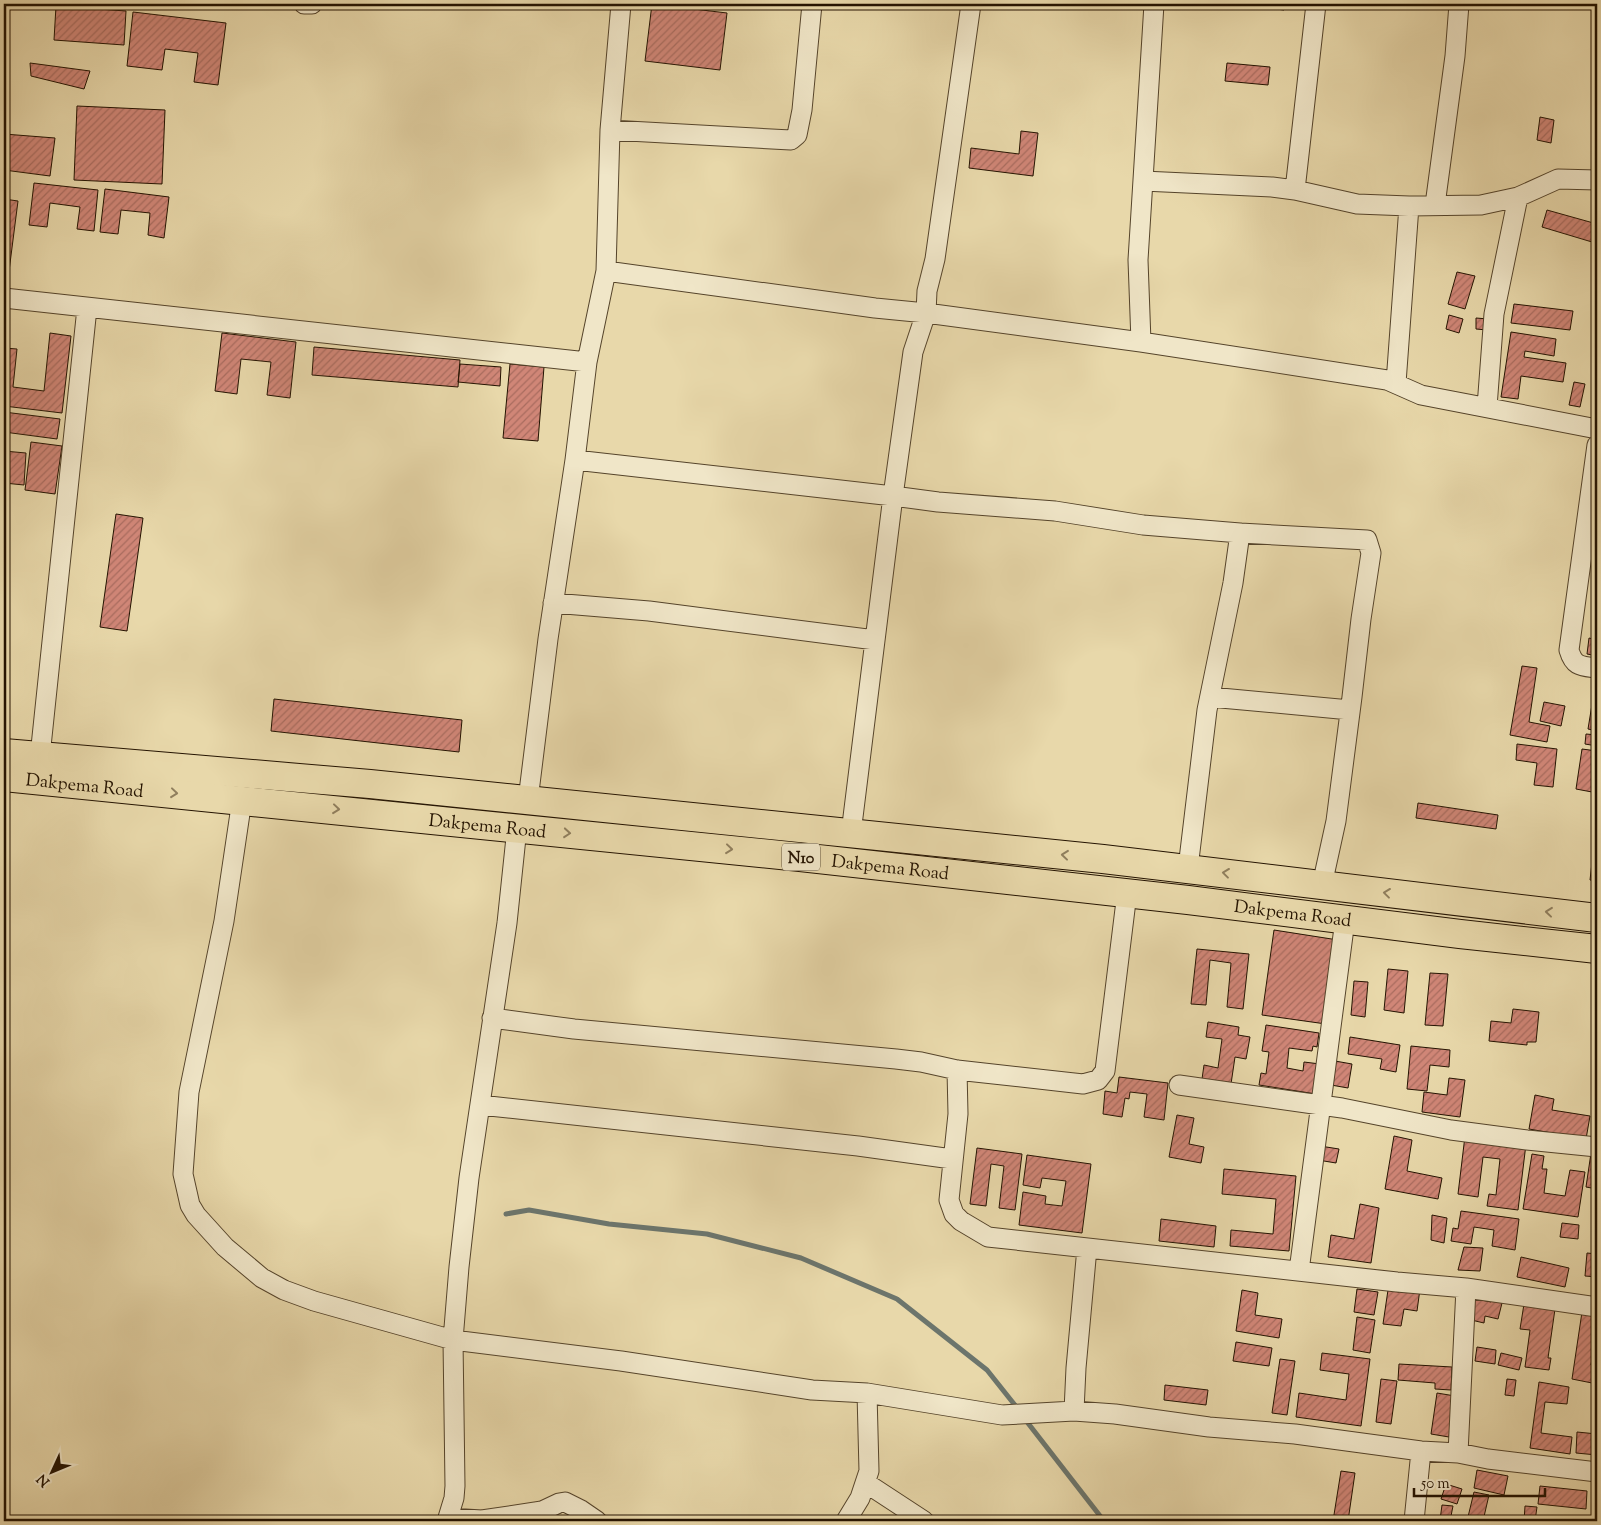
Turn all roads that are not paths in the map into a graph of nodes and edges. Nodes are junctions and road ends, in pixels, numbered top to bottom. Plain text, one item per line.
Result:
1 (304, 4) edge
2 (312, 4) edge
3 (621, 4) edge
4 (812, 4) edge
5 (971, 4) edge
6 (1154, 4) edge
7 (1316, 4) edge
8 (1459, 4) edge
9 (610, 130) junction
10 (1597, 180) edge
11 (1143, 181) junction
12 (1295, 190) junction
13 (1518, 197) junction
14 (1435, 205) junction
15 (1409, 206) junction
16 (606, 272) junction
17 (4, 298) edge
18 (87, 308) junction
19 (926, 312) junction
20 (1140, 342) junction
21 (587, 362) junction
22 (1396, 384) junction
23 (1487, 407) junction
24 (1597, 429) edge
25 (1597, 444) edge
26 (575, 460) junction
27 (893, 496) junction
28 (1240, 533) junction
29 (553, 603) junction
30 (875, 640) junction
31 (1597, 668) edge
32 (1210, 697) junction
33 (1350, 710) junction
34 (4, 753) edge
35 (40, 756) junction
36 (4, 776) edge
37 (242, 800) junction
38 (528, 800) junction
39 (517, 828) junction
40 (851, 834) junction
41 (1188, 868) junction
42 (1322, 885) junction
43 (1127, 893) junction
44 (1597, 918) edge
45 (1345, 920) junction
46 (1597, 949) edge
47 (492, 1018) junction
48 (957, 1070) junction
49 (1179, 1085) dead end
50 (480, 1105) junction
51 (1320, 1105) junction
52 (1597, 1147) edge
53 (952, 1158) junction
54 (1087, 1248) junction
55 (1299, 1271) junction
56 (1466, 1288) junction
57 (1597, 1307) edge
58 (453, 1340) junction
59 (867, 1394) junction
60 (1074, 1411) junction
61 (1421, 1451) junction
62 (1458, 1453) junction
63 (1597, 1472) edge
64 (866, 1483) junction
65 (448, 1520) edge
66 (598, 1521) edge
67 (846, 1521) edge
68 (924, 1521) edge
69 (1414, 1521) edge

1 - 2 street
3 - 9 street
4 - 9 street
5 - 19 street
6 - 11 street
7 - 12 street
8 - 14 street
9 - 16 street
10 - 13 street
11 - 12 street
11 - 20 street
12 - 15 street
13 - 14 street
13 - 23 street
14 - 15 street
15 - 22 street
16 - 19 street
16 - 21 street
17 - 18 street
18 - 21 street
18 - 35 street
19 - 20 street
19 - 27 street
20 - 22 street
21 - 26 street
22 - 23 street
23 - 24 street
25 - 31 street
26 - 27 street
26 - 29 street
27 - 28 street
27 - 30 street
28 - 32 street
28 - 33 street
29 - 30 street
29 - 38 street
30 - 40 street
32 - 33 street
32 - 41 street
33 - 42 street
34 - 35 highway, Dakpema Road / N10
35 - 38 highway, Dakpema Road / N10
36 -> 37 highway, Dakpema Road / N10
37 -> 39 highway, Dakpema Road / N10
37 - 58 street
38 - 40 highway, Dakpema Road / N10
39 -> 43 highway, Dakpema Road / N10
39 - 47 street
41 -> 40 highway, Dakpema Road / N10
42 -> 41 highway, Dakpema Road / N10
44 -> 42 highway, Dakpema Road / N10
43 - 45 highway, Dakpema Road / N10
43 - 48 street
45 - 46 highway, Dakpema Road / N10
45 - 51 street
47 - 48 street
47 - 50 street
48 - 53 street
49 - 51 street
50 - 53 street
50 - 58 street
51 - 52 street
51 - 55 street
53 - 54 street
54 - 55 street
54 - 60 street
55 - 56 street
56 - 57 street
56 - 62 street
58 - 59 street
58 - 65 street
59 - 60 street
59 - 64 street
60 - 61 street
61 - 62 street
61 - 69 street
62 - 63 street
64 - 67 street
64 - 68 street
65 - 66 street

